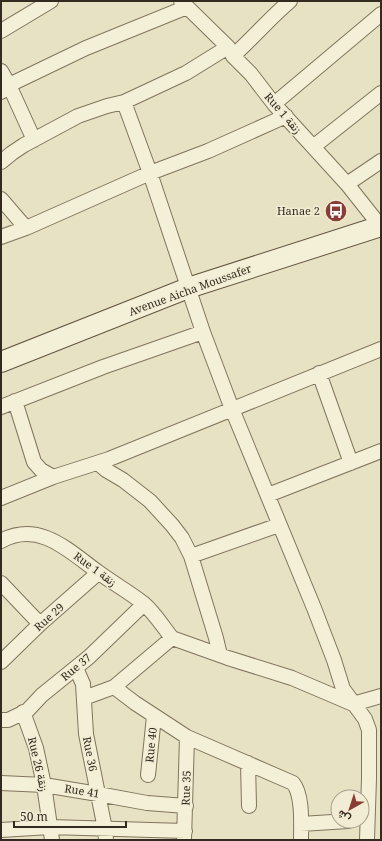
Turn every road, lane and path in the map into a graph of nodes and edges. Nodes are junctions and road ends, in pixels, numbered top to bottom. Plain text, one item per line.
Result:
1 (51, 1) edge
2 (290, 1) edge
3 (184, 4) edge
4 (381, 14) edge
5 (1, 30) edge
6 (231, 52) junction
7 (1, 72) edge
8 (5, 89) edge
9 (381, 93) edge
10 (124, 102) junction
11 (274, 104) junction
12 (286, 116) junction
13 (34, 140) junction
14 (313, 148) junction
15 (381, 161) edge
16 (1, 162) edge
17 (150, 173) junction
18 (347, 184) junction
19 (1, 199) edge
20 (381, 226) edge
21 (26, 228) junction
22 (1, 237) edge
23 (188, 288) junction
24 (203, 332) junction
25 (381, 349) edge
26 (1, 362) edge
27 (319, 373) junction
28 (15, 401) junction
29 (1, 406) edge
30 (232, 409) junction
31 (381, 451) edge
32 (351, 462) junction
33 (98, 463) junction
34 (53, 477) junction
35 (268, 495) junction
36 (1, 498) edge
37 (279, 525) junction
38 (1, 541) edge
39 (191, 556) junction
40 (98, 573) junction
41 (1, 583) edge
42 (144, 604) junction
43 (40, 624) junction
44 (172, 638) junction
45 (220, 655) junction
46 (1, 662) edge
47 (76, 668) junction
48 (114, 687) junction
49 (381, 696) edge
50 (84, 698) junction
51 (353, 704) junction
52 (23, 712) junction
53 (154, 716) junction
54 (1, 720) edge
55 (187, 737) junction
56 (248, 762) junction
57 (148, 775) dead end
58 (1, 783) edge
59 (44, 785) junction
60 (368, 789) edge
61 (98, 794) junction
62 (186, 806) junction
63 (249, 806) dead end
64 (330, 822) edge
65 (301, 824) junction
66 (365, 829) edge
67 (1, 830) edge
68 (51, 833) edge
69 (106, 834) edge
70 (131, 835) edge
71 (184, 836) edge
72 (301, 840) edge
73 (367, 840) edge

1 - 5 street
2 - 6 street
3 - 6 street, Rue 1 زنقة
3 - 8 street
4 - 11 street
6 - 10 street
6 - 11 street, Rue 1 زنقة
7 - 8 street
8 - 13 street
9 - 14 street
10 - 13 street
10 - 17 street
11 - 12 street, Rue 1 زنقة
12 - 14 street, Rue 1 زنقة
12 - 17 street
13 - 16 street
14 - 18 street, Rue 1 زنقة
15 - 18 street
17 - 21 street
17 - 23 street
18 - 20 street, Rue 1 زنقة
19 - 21 street
20 - 23 street, Avenue Aicha Moussafer
21 - 22 street
23 - 24 street
23 - 26 street, Avenue Aicha Moussafer
24 - 28 street
24 - 30 street
25 - 27 street
27 - 30 street
27 - 32 street
28 - 29 street
28 - 34 street
30 - 33 street
30 - 35 street
31 - 32 street
32 - 35 street
33 - 34 street
33 - 39 street
34 - 36 street
35 - 37 street
37 - 39 street
37 - 51 street
38 - 40 street, Rue 1 زنقة
39 - 45 street
40 - 42 street, Rue 1 زنقة
40 - 43 street, Rue 29
41 - 43 street
42 - 44 street, Rue 1 زنقة
42 - 47 street, Rue 37
43 - 46 street, Rue 29
44 - 45 street
44 - 48 street
45 - 51 street
47 - 50 street, Rue 36
47 - 52 street, Rue 37
48 - 50 street
48 - 53 street
49 - 51 street
50 - 61 street, Rue 36
51 - 60 street
52 - 54 street, Rue 37
52 - 59 street, Rue 26 زنقة
53 - 55 street
53 - 57 street, Rue 40
55 - 56 street
55 - 62 street, Rue 35
56 - 63 street
56 - 65 street
58 - 59 street, Rue 41
59 - 61 street, Rue 41
59 - 68 street, Rue 26 زنقة
61 - 62 street, Rue 41
61 - 69 street, Rue 36
62 - 71 street, Rue 35
64 - 65 street
65 - 72 street
66 - 73 street
67 - 68 street
68 - 69 street
69 - 70 street
70 - 71 street

